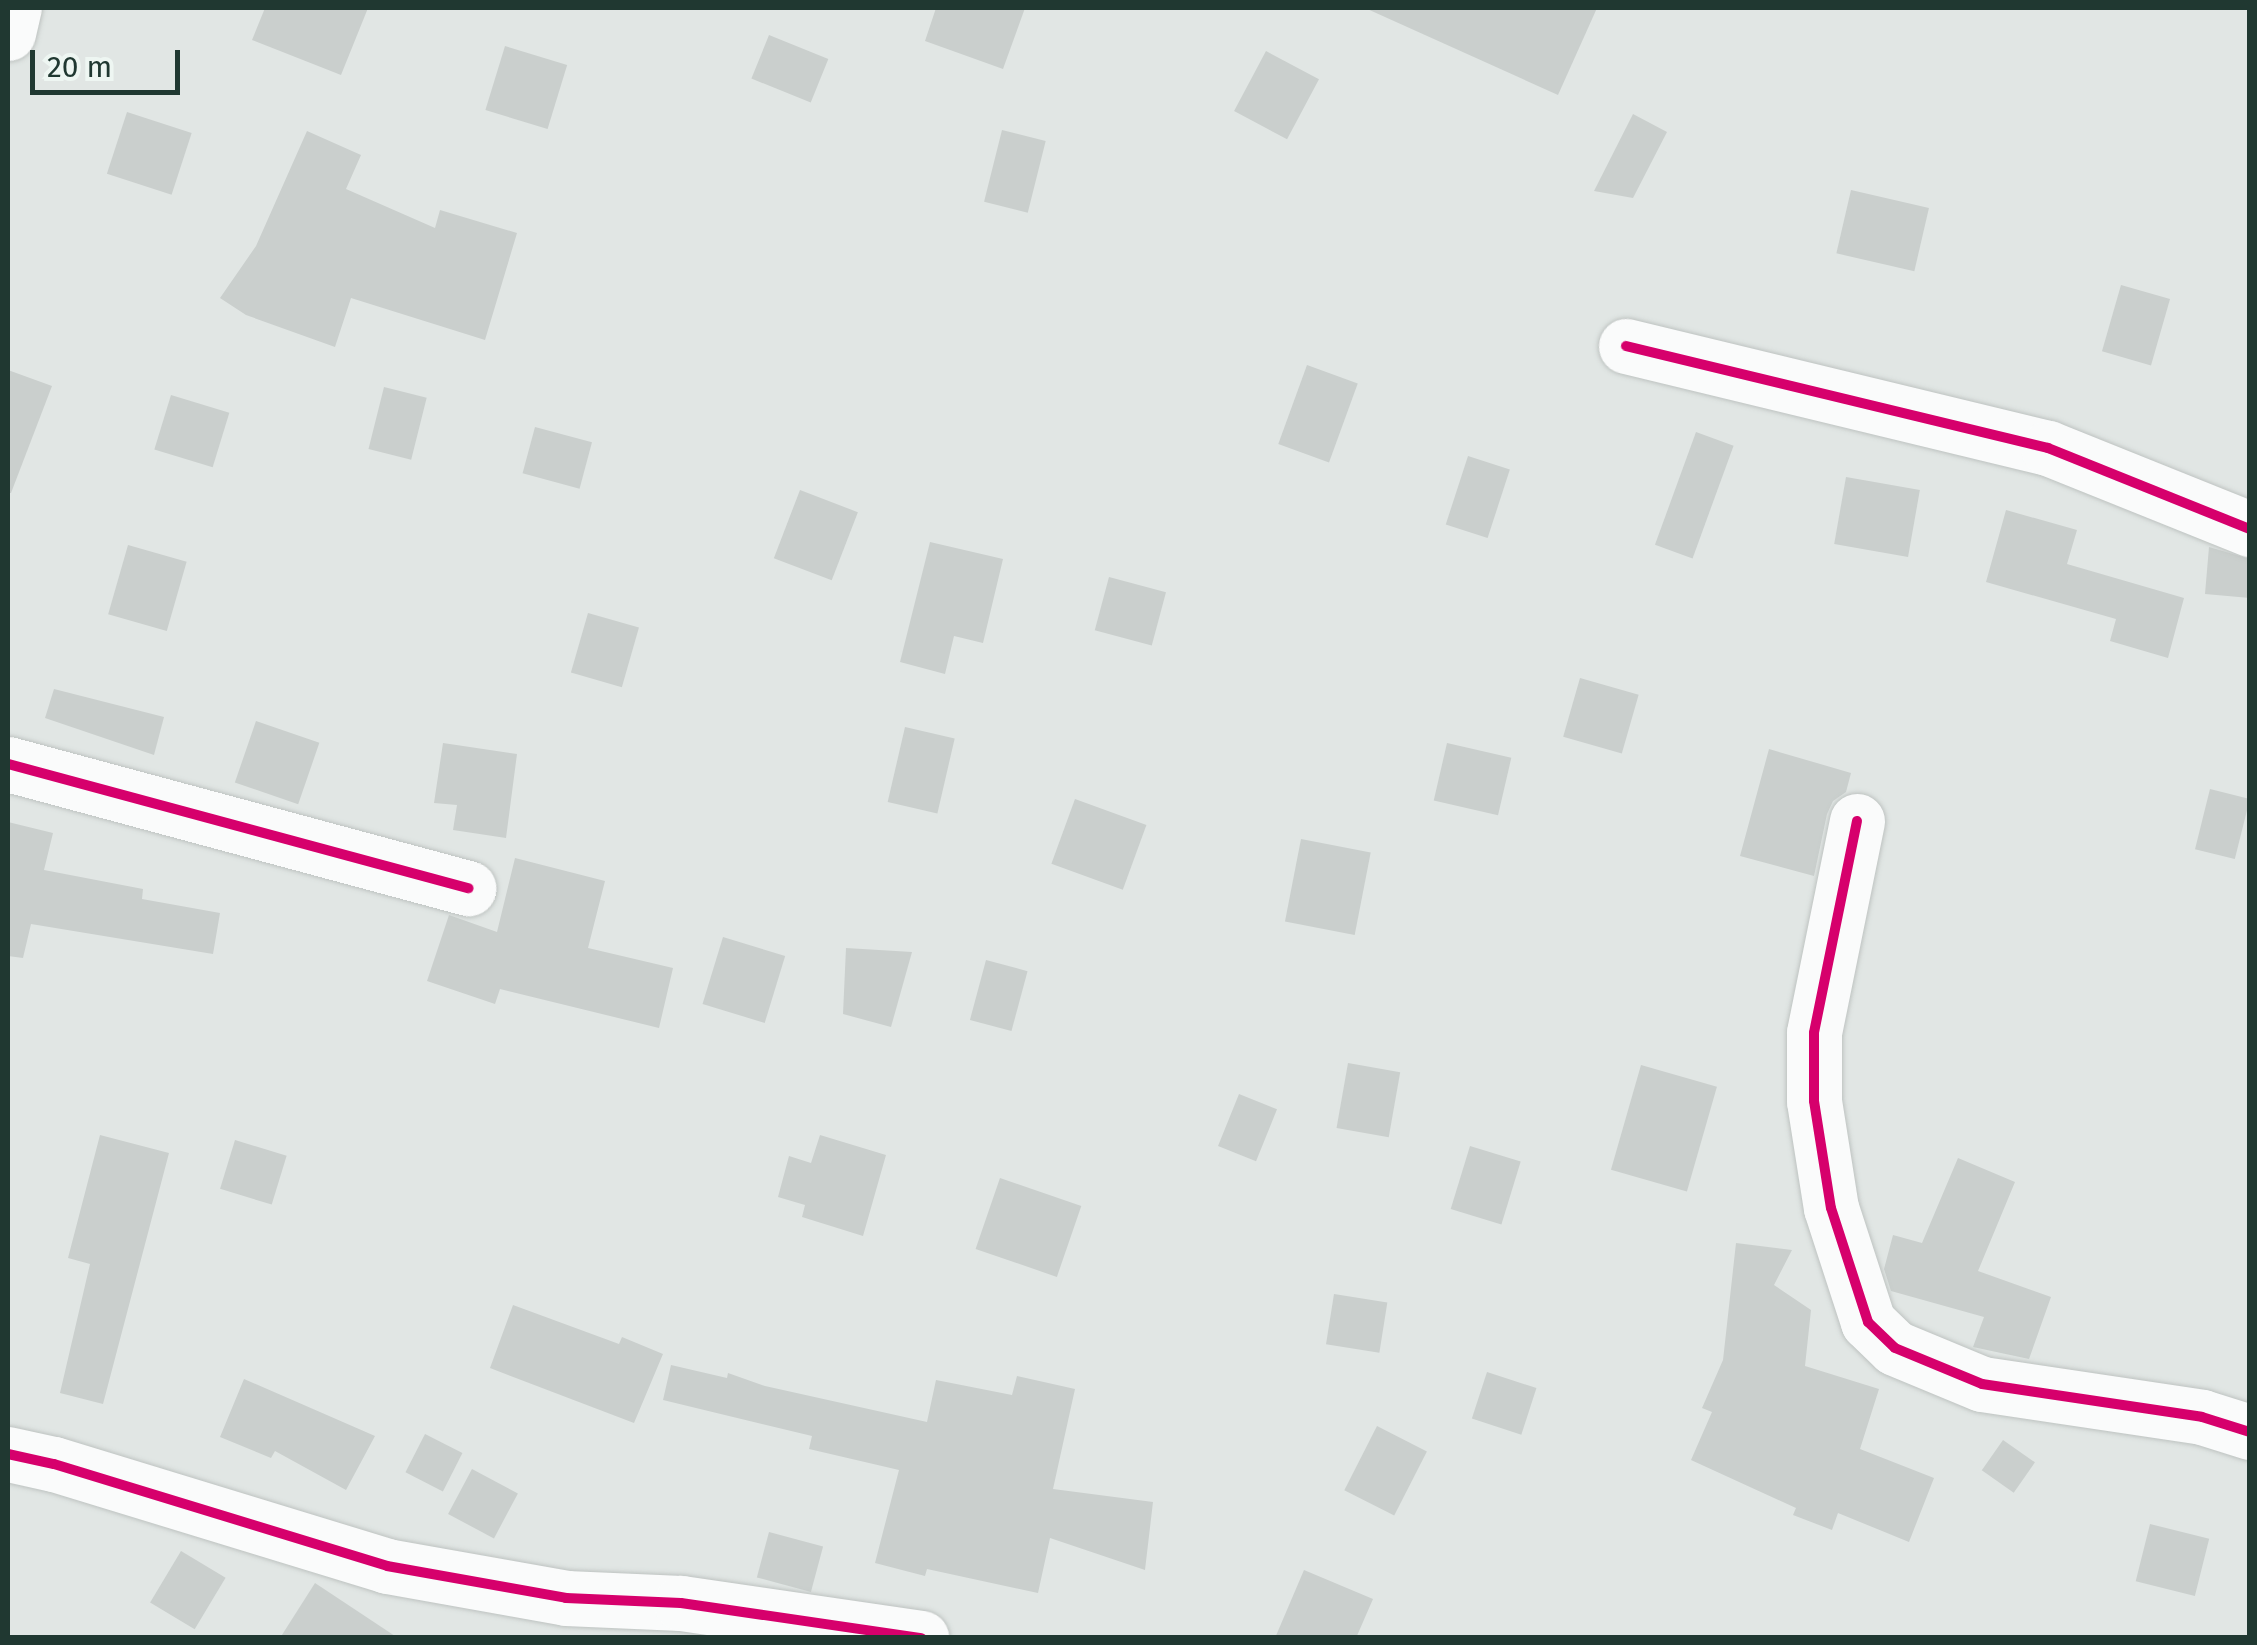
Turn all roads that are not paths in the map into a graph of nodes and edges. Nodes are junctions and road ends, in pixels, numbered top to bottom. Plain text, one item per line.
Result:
1 (14, 8) edge
2 (8, 33) edge
3 (1626, 346) dead end
4 (2250, 528) edge
5 (8, 764) edge
6 (1857, 821) dead end
7 (469, 888) dead end
8 (2250, 1432) edge
9 (8, 1454) edge
10 (921, 1638) edge

1 - 2 street
3 - 4 street
5 - 7 street
6 - 8 street
9 - 10 street

